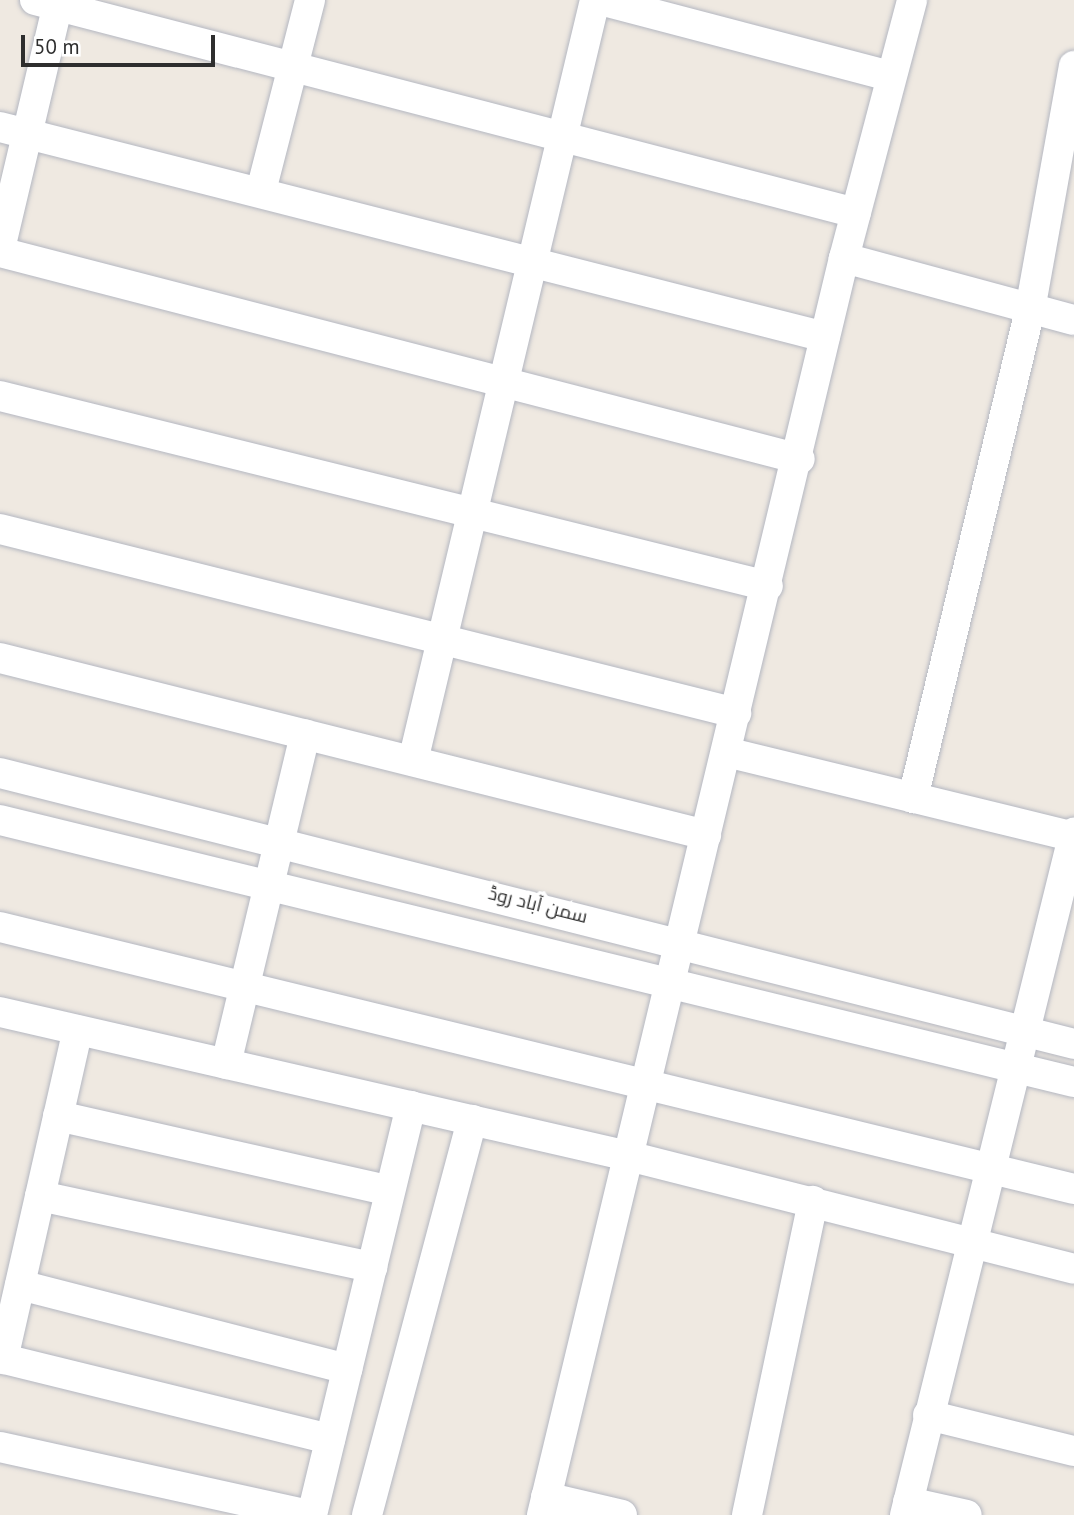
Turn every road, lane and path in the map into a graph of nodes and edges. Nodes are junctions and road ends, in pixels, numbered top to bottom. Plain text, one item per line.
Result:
1 (310, 0) edge
2 (597, 0) edge
3 (912, 0) edge
4 (51, 2) edge
5 (294, 64) junction
6 (1074, 66) edge
7 (890, 76) junction
8 (14, 130) edge
9 (561, 138) junction
10 (261, 191) junction
11 (856, 213) junction
12 (0, 251) edge
13 (844, 258) junction
14 (531, 264) junction
15 (1030, 310) junction
16 (1074, 320) edge
17 (825, 337) junction
18 (503, 382) junction
19 (0, 396) edge
20 (800, 459) junction
21 (472, 513) junction
22 (0, 529) edge
23 (768, 586) junction
24 (442, 640) junction
25 (0, 658) edge
26 (736, 713) junction
27 (305, 734) junction
28 (726, 752) junction
29 (413, 761) junction
30 (0, 773) edge
31 (913, 798) junction
32 (0, 820) edge
33 (706, 835) junction
34 (1074, 835) edge
35 (280, 839) junction
36 (269, 885) junction
37 (0, 927) edge
38 (680, 941) junction
39 (670, 982) junction
40 (244, 986) junction
41 (0, 1012) edge
42 (78, 1030) junction
43 (1023, 1033) junction
44 (1074, 1044) edge
45 (226, 1064) junction
46 (1014, 1068) junction
47 (646, 1082) junction
48 (1074, 1082) edge
49 (411, 1106) junction
50 (58, 1116) junction
51 (472, 1120) junction
52 (628, 1156) junction
53 (989, 1168) junction
54 (1074, 1189) edge
55 (390, 1191) junction
56 (40, 1196) junction
57 (813, 1201) junction
58 (970, 1245) junction
59 (372, 1267) junction
60 (1074, 1269) edge
61 (20, 1285) junction
62 (1, 1359) edge
63 (347, 1369) junction
64 (928, 1415) junction
65 (330, 1439) junction
66 (0, 1447) edge
67 (1074, 1451) edge
68 (544, 1506) edge
69 (906, 1508) edge
70 (311, 1515) edge
71 (367, 1515) edge
72 (622, 1515) edge
73 (747, 1515) edge
74 (967, 1515) edge

1 - 5 street
2 - 7 street
2 - 9 street
3 - 7 street
4 - 5 street
4 - 8 street
5 - 9 street
5 - 10 street
6 - 15 street
7 - 11 street
8 - 10 street
8 - 12 street
9 - 11 street
9 - 14 street
10 - 14 street
11 - 13 street
12 - 18 street
13 - 15 street
13 - 17 street
14 - 17 street
14 - 18 street
15 - 16 street
15 - 31 street
17 - 20 street
18 - 20 street
18 - 21 street
19 - 21 street
20 - 23 street
21 - 23 street
21 - 24 street
22 - 24 street
23 - 26 street
24 - 26 street
24 - 29 street
25 - 27 street
26 - 28 street
27 - 29 street
27 - 35 street
28 - 31 street
28 - 33 street
29 - 33 street
30 - 35 street, سمن آباد روڈ
31 - 34 street
32 - 36 street
33 - 38 street
34 - 43 street
35 - 36 street
35 - 38 street, سمن آباد روڈ
36 - 39 street
36 - 40 street
37 - 40 street
38 - 39 street
38 - 43 street, سمن آباد روڈ
39 - 46 street
39 - 47 street
40 - 45 street
40 - 47 street
41 - 42 street
42 - 45 street
42 - 50 street
43 - 44 street, سمن آباد روڈ
43 - 46 street
45 - 49 street
46 - 48 street
46 - 53 street
47 - 52 street
47 - 53 street
49 - 51 street
49 - 55 street
50 - 55 street
50 - 56 street
51 - 52 street
51 - 71 street
52 - 57 street
52 - 68 street
53 - 54 street
53 - 58 street
55 - 59 street
56 - 59 street
56 - 61 street
57 - 58 street
57 - 73 street
58 - 60 street
58 - 64 street
59 - 63 street
61 - 62 street
61 - 63 street
62 - 65 street
63 - 65 street
64 - 67 street
64 - 69 street
65 - 70 street
66 - 70 street
68 - 72 street
69 - 74 street

